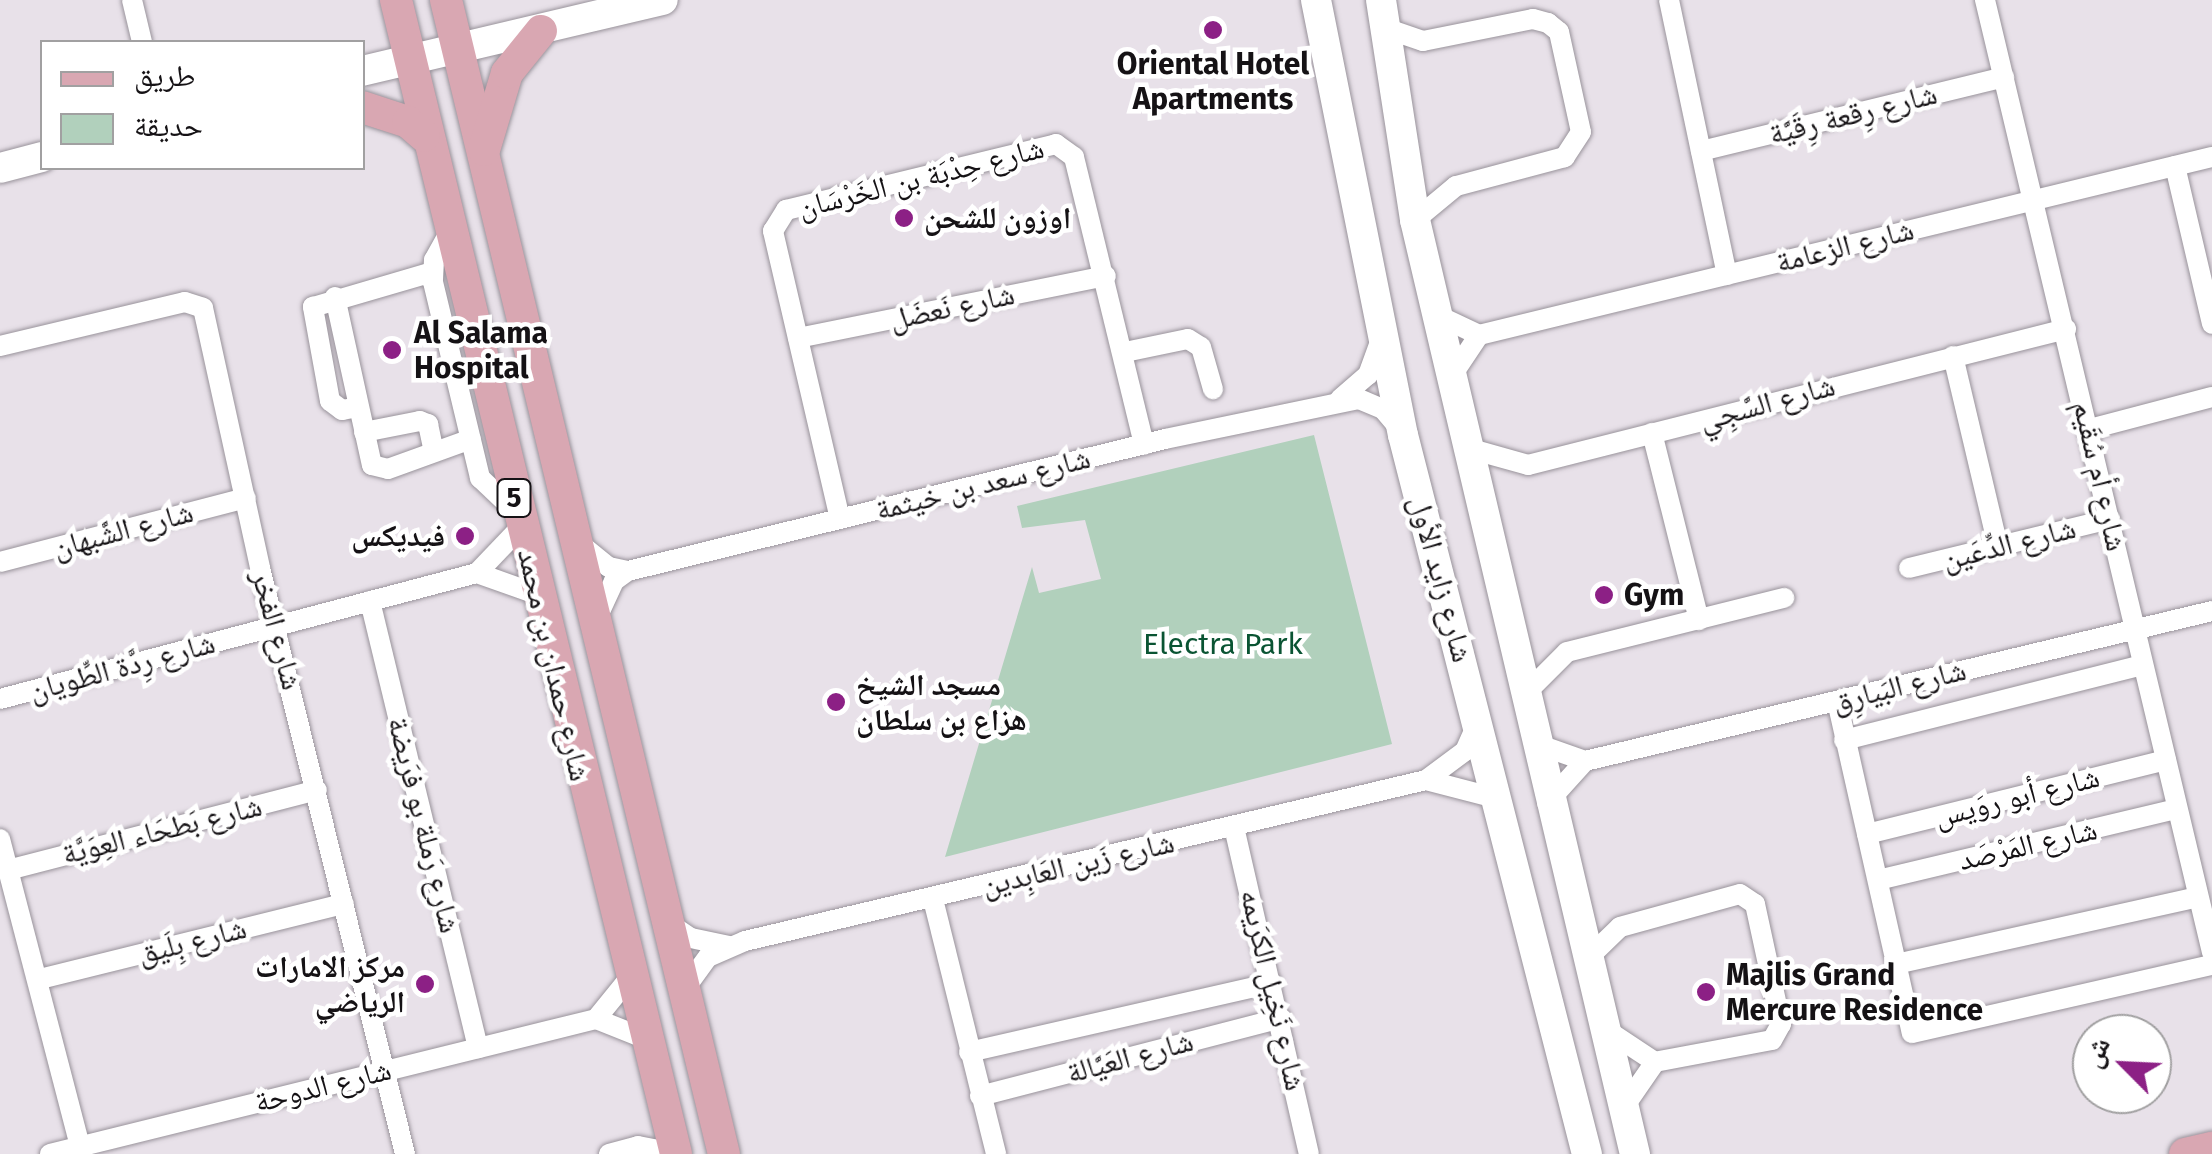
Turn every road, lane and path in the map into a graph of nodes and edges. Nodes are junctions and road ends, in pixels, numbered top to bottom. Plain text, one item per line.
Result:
1 (132, 0) edge
2 (396, 0) edge
3 (446, 0) edge
4 (663, 0) edge
5 (1669, 0) edge
6 (1986, 0) edge
7 (1319, 14) edge
8 (1383, 14) edge
9 (540, 30) junction
10 (142, 40) edge
11 (455, 49) junction
12 (408, 59) junction
13 (365, 70) edge
14 (2004, 77) junction
15 (365, 108) edge
16 (427, 148) junction
17 (1701, 151) junction
18 (2212, 156) edge
19 (40, 158) edge
20 (482, 160) junction
21 (2174, 166) junction
22 (0, 168) edge
23 (2034, 200) junction
24 (1415, 220) junction
25 (449, 233) junction
26 (432, 272) junction
27 (1727, 275) junction
28 (1106, 276) junction
29 (1439, 316) junction
30 (2212, 324) edge
31 (2066, 329) junction
32 (1479, 335) junction
33 (798, 338) junction
34 (1381, 340) junction
35 (0, 346) edge
36 (1126, 352) junction
37 (1953, 356) junction
38 (1451, 377) junction
39 (1213, 389) dead end
40 (2212, 398) edge
41 (1339, 400) junction
42 (2090, 429) junction
43 (364, 432) junction
44 (1652, 433) junction
45 (1404, 435) junction
46 (471, 439) junction
47 (1144, 444) junction
48 (433, 448) junction
49 (1470, 449) junction
50 (246, 498) junction
51 (840, 519) junction
52 (2110, 519) junction
53 (520, 521) junction
54 (574, 538) junction
55 (1998, 547) junction
56 (0, 562) edge
57 (1909, 568) dead end
58 (628, 571) junction
59 (476, 572) junction
60 (536, 594) junction
61 (1784, 598) dead end
62 (370, 601) junction
63 (2212, 611) edge
64 (1699, 620) junction
65 (596, 622) junction
66 (278, 625) junction
67 (2136, 628) junction
68 (2143, 665) junction
69 (1523, 696) junction
70 (0, 699) edge
71 (1836, 700) junction
72 (1478, 721) junction
73 (1844, 740) junction
74 (1534, 743) junction
75 (2166, 760) junction
76 (1585, 761) junction
77 (1426, 780) junction
78 (317, 790) junction
79 (1496, 798) junction
80 (1548, 802) junction
81 (2177, 810) junction
82 (1234, 827) junction
83 (1867, 834) junction
84 (0, 839) edge
85 (8, 870) junction
86 (1878, 880) junction
87 (2198, 896) junction
88 (933, 899) junction
89 (344, 904) junction
90 (1573, 905) junction
91 (670, 924) junction
92 (1620, 927) junction
93 (729, 946) junction
94 (2212, 952) edge
95 (1586, 960) junction
96 (1896, 964) junction
97 (2212, 965) edge
98 (630, 976) junction
99 (40, 979) junction
100 (1272, 983) junction
101 (686, 987) junction
102 (1281, 1018) junction
103 (596, 1019) junction
104 (1605, 1029) junction
105 (646, 1039) junction
106 (478, 1048) junction
107 (969, 1052) junction
108 (1655, 1062) junction
109 (384, 1071) junction
110 (980, 1096) junction
111 (1624, 1108) junction
112 (667, 1120) junction
113 (638, 1146) junction
114 (2212, 1148) edge
115 (81, 1150) edge
116 (50, 1154) edge
117 (405, 1154) edge
118 (609, 1154) edge
119 (676, 1154) edge
120 (724, 1154) edge
121 (996, 1154) edge
122 (1308, 1154) edge
123 (1586, 1154) edge
124 (1635, 1154) edge
125 (2185, 1154) edge

1 - 10 street
2 - 12 main road, شارع حمدان بن محمد / 5
3 - 11 main road, شارع حمدان بن محمد / 5
4 - 9 main road
5 - 17 street
6 - 14 street, شارع أم سُقَيم
7 - 34 main road, شارع زايد الأول
8 - 24 main road, شارع زايد الأول
8 - 24 street
9 - 11 main road
9 - 20 main road
11 - 12 main road
11 - 20 main road, شارع حمدان بن محمد / 5
12 - 13 main road
12 - 16 main road, شارع حمدان بن محمد / 5
14 - 17 street, شارع رِقعة رِقَيَّة
14 - 23 street, شارع أم سُقَيم
15 - 16 main road
16 - 20 main road
16 - 25 main road, شارع حمدان بن محمد / 5
17 - 27 street
18 - 21 street, شارع الزعامة
19 - 22 main road
20 - 54 main road, شارع حمدان بن محمد / 5
21 - 23 street, شارع الزعامة
21 - 30 street
23 - 27 street, شارع الزعامة
23 - 31 street, شارع أم سُقَيم
24 - 29 main road, شارع زايد الأول
25 - 26 street
25 - 53 main road, شارع حمدان بن محمد / 5
26 - 43 street
26 - 46 street
27 - 32 street, شارع الزعامة
28 - 33 street, شارع نَعضَل
28 - 33 street, شارع حِدْبَة بن الخَرْسَان
28 - 36 street, شارع حِدْبَة بن الخَرْسَان
29 - 32 street
29 - 38 main road, شارع زايد الأول
31 - 37 street, شارع السَّجِي
31 - 42 street, شارع أم سُقَيم
32 - 38 street
33 - 51 street, شارع حِدْبَة بن الخَرْسَان
34 - 41 street
34 - 45 main road, شارع زايد الأول
35 - 50 street, شارع الفخر
36 - 39 street
36 - 47 street, شارع حِدْبَة بن الخَرْسَان
37 - 44 street, شارع السَّجِي
37 - 55 street
38 - 49 main road, شارع زايد الأول
40 - 42 street
41 - 45 street
41 - 47 street, شارع سعد بن خيثمة
42 - 52 street, شارع أم سُقَيم
43 - 48 street
43 - 48 street
44 - 49 street, شارع السَّجِي
44 - 64 street
45 - 72 main road, شارع زايد الأول
46 - 48 street
46 - 53 street
47 - 51 street, شارع سعد بن خيثمة
49 - 69 main road, شارع زايد الأول
50 - 56 street, شارع الشَّبهان
50 - 66 street, شارع الفخر
51 - 58 street, شارع سعد بن خيثمة
52 - 55 street, شارع الدِّعَين
52 - 67 street, شارع أم سُقَيم
53 - 59 street, شارع رِدَّة الطِّويان
53 - 60 main road, شارع حمدان بن محمد / 5
54 - 58 street
54 - 65 main road, شارع حمدان بن محمد / 5
55 - 57 street, شارع الدِّعَين
58 - 65 street
59 - 60 street
59 - 62 street, شارع رِدَّة الطِّويان
60 - 98 main road, شارع حمدان بن محمد / 5
61 - 64 street
62 - 66 street, شارع رِدَّة الطِّويان
62 - 106 street, شارع رَملة بو فرَيضة
63 - 67 street, شارع البَيارِق
64 - 69 street
65 - 91 main road, شارع حمدان بن محمد / 5
66 - 70 street, شارع رِدَّة الطِّويان
66 - 78 street, شارع الفخر
67 - 68 street, شارع أم سُقَيم
67 - 71 street, شارع البَيارِق
68 - 73 street
68 - 75 street, شارع أم سُقَيم
69 - 74 main road, شارع زايد الأول
71 - 73 street
71 - 76 street, شارع البَيارِق
72 - 77 street, شارع زَين العَابِدين
72 - 79 main road, شارع زايد الأول
73 - 83 street
74 - 76 street
74 - 80 main road, شارع زايد الأول
75 - 81 street, شارع أم سُقَيم
75 - 83 street, شارع أبو روَيس
76 - 80 street
77 - 79 street, شارع زَين العَابِدين
77 - 82 street, شارع زَين العَابِدين
78 - 85 street, شارع بَطحَاء العِوَيَّة
78 - 89 street, شارع الفخر
79 - 123 main road, شارع زايد الأول
80 - 90 main road, شارع زايد الأول
81 - 86 street, شارع المَرْصَد
81 - 87 street, شارع أم سُقَيم
82 - 88 street, شارع زَين العَابِدين
82 - 100 street, شارع نَخِيل الكرَيمه
83 - 86 street
84 - 85 street
85 - 99 street
86 - 96 street
87 - 94 street, شارع أم سُقَيم
87 - 96 street
88 - 93 street, شارع زَين العَابِدين
88 - 107 street
89 - 99 street, شارع بِلَيق
89 - 109 street, شارع الفخر
90 - 92 street
90 - 95 main road, شارع زايد الأول
91 - 93 street, شارع زَين العَابِدين
91 - 101 main road, شارع حمدان بن محمد / 5
92 - 95 street
92 - 108 street
93 - 101 street, شارع زَين العَابِدين
95 - 104 main road, شارع زايد الأول
96 - 97 street
98 - 103 street
98 - 105 main road, شارع حمدان بن محمد / 5
99 - 115 street
100 - 102 street, شارع نَخِيل الكرَيمه
100 - 107 street, شارع العَيَّالة
101 - 120 main road, شارع حمدان بن محمد / 5
102 - 110 street, شارع العَيَّالة
102 - 122 street, شارع نَخِيل الكرَيمه
103 - 105 street
103 - 106 street, شارع الدوحة
104 - 108 street
104 - 111 main road, شارع زايد الأول
105 - 112 main road, شارع حمدان بن محمد / 5
106 - 109 street, شارع الدوحة
107 - 110 street
108 - 111 street
109 - 115 street, شارع الدوحة
109 - 117 street, شارع الفخر
110 - 121 street
111 - 124 main road, شارع زايد الأول
112 - 113 street
112 - 119 main road, شارع حمدان بن محمد / 5
113 - 118 street
113 - 119 street
114 - 125 main road
115 - 116 street, شارع الدوحة

